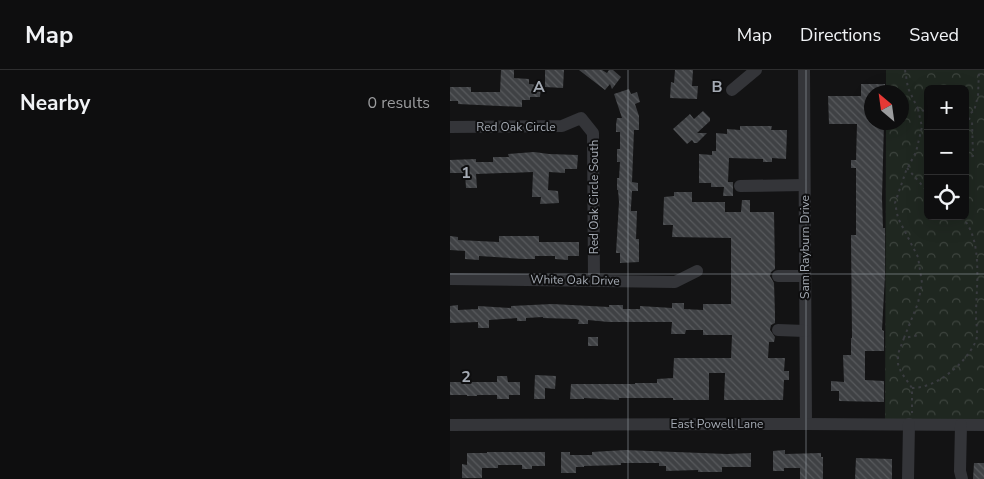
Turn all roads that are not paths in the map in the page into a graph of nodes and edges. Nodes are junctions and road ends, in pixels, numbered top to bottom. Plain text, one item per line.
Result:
1 (756, 70) edge
2 (804, 70) edge
3 (732, 90) dead end
4 (581, 118) joint
5 (450, 127) edge
6 (804, 185) junction
7 (740, 186) dead end
8 (697, 271) dead end
9 (778, 276) dead end
10 (805, 276) junction
11 (450, 279) edge
12 (594, 280) junction
13 (778, 330) dead end
14 (805, 331) junction
15 (911, 420) junction
16 (806, 424) junction
17 (450, 425) edge
18 (961, 425) junction
19 (984, 425) edge
20 (908, 479) edge
21 (962, 479) edge

1 - 3 street
2 - 6 street, Sam Rayburn Drive
4 - 5 street, Red Oak Circle
4 - 12 street, Red Oak Circle South
6 - 7 street
6 - 10 street, Sam Rayburn Drive
8 - 12 street, White Oak Drive
9 - 10 street
10 - 14 street, Sam Rayburn Drive
11 - 12 street, White Oak Drive
13 - 14 street
14 - 16 street, Sam Rayburn Drive
15 - 16 street, East Powell Lane
15 - 18 street, East Powell Lane
15 - 20 street
16 - 17 street, East Powell Lane
18 - 19 street, East Powell Lane
18 - 21 street

